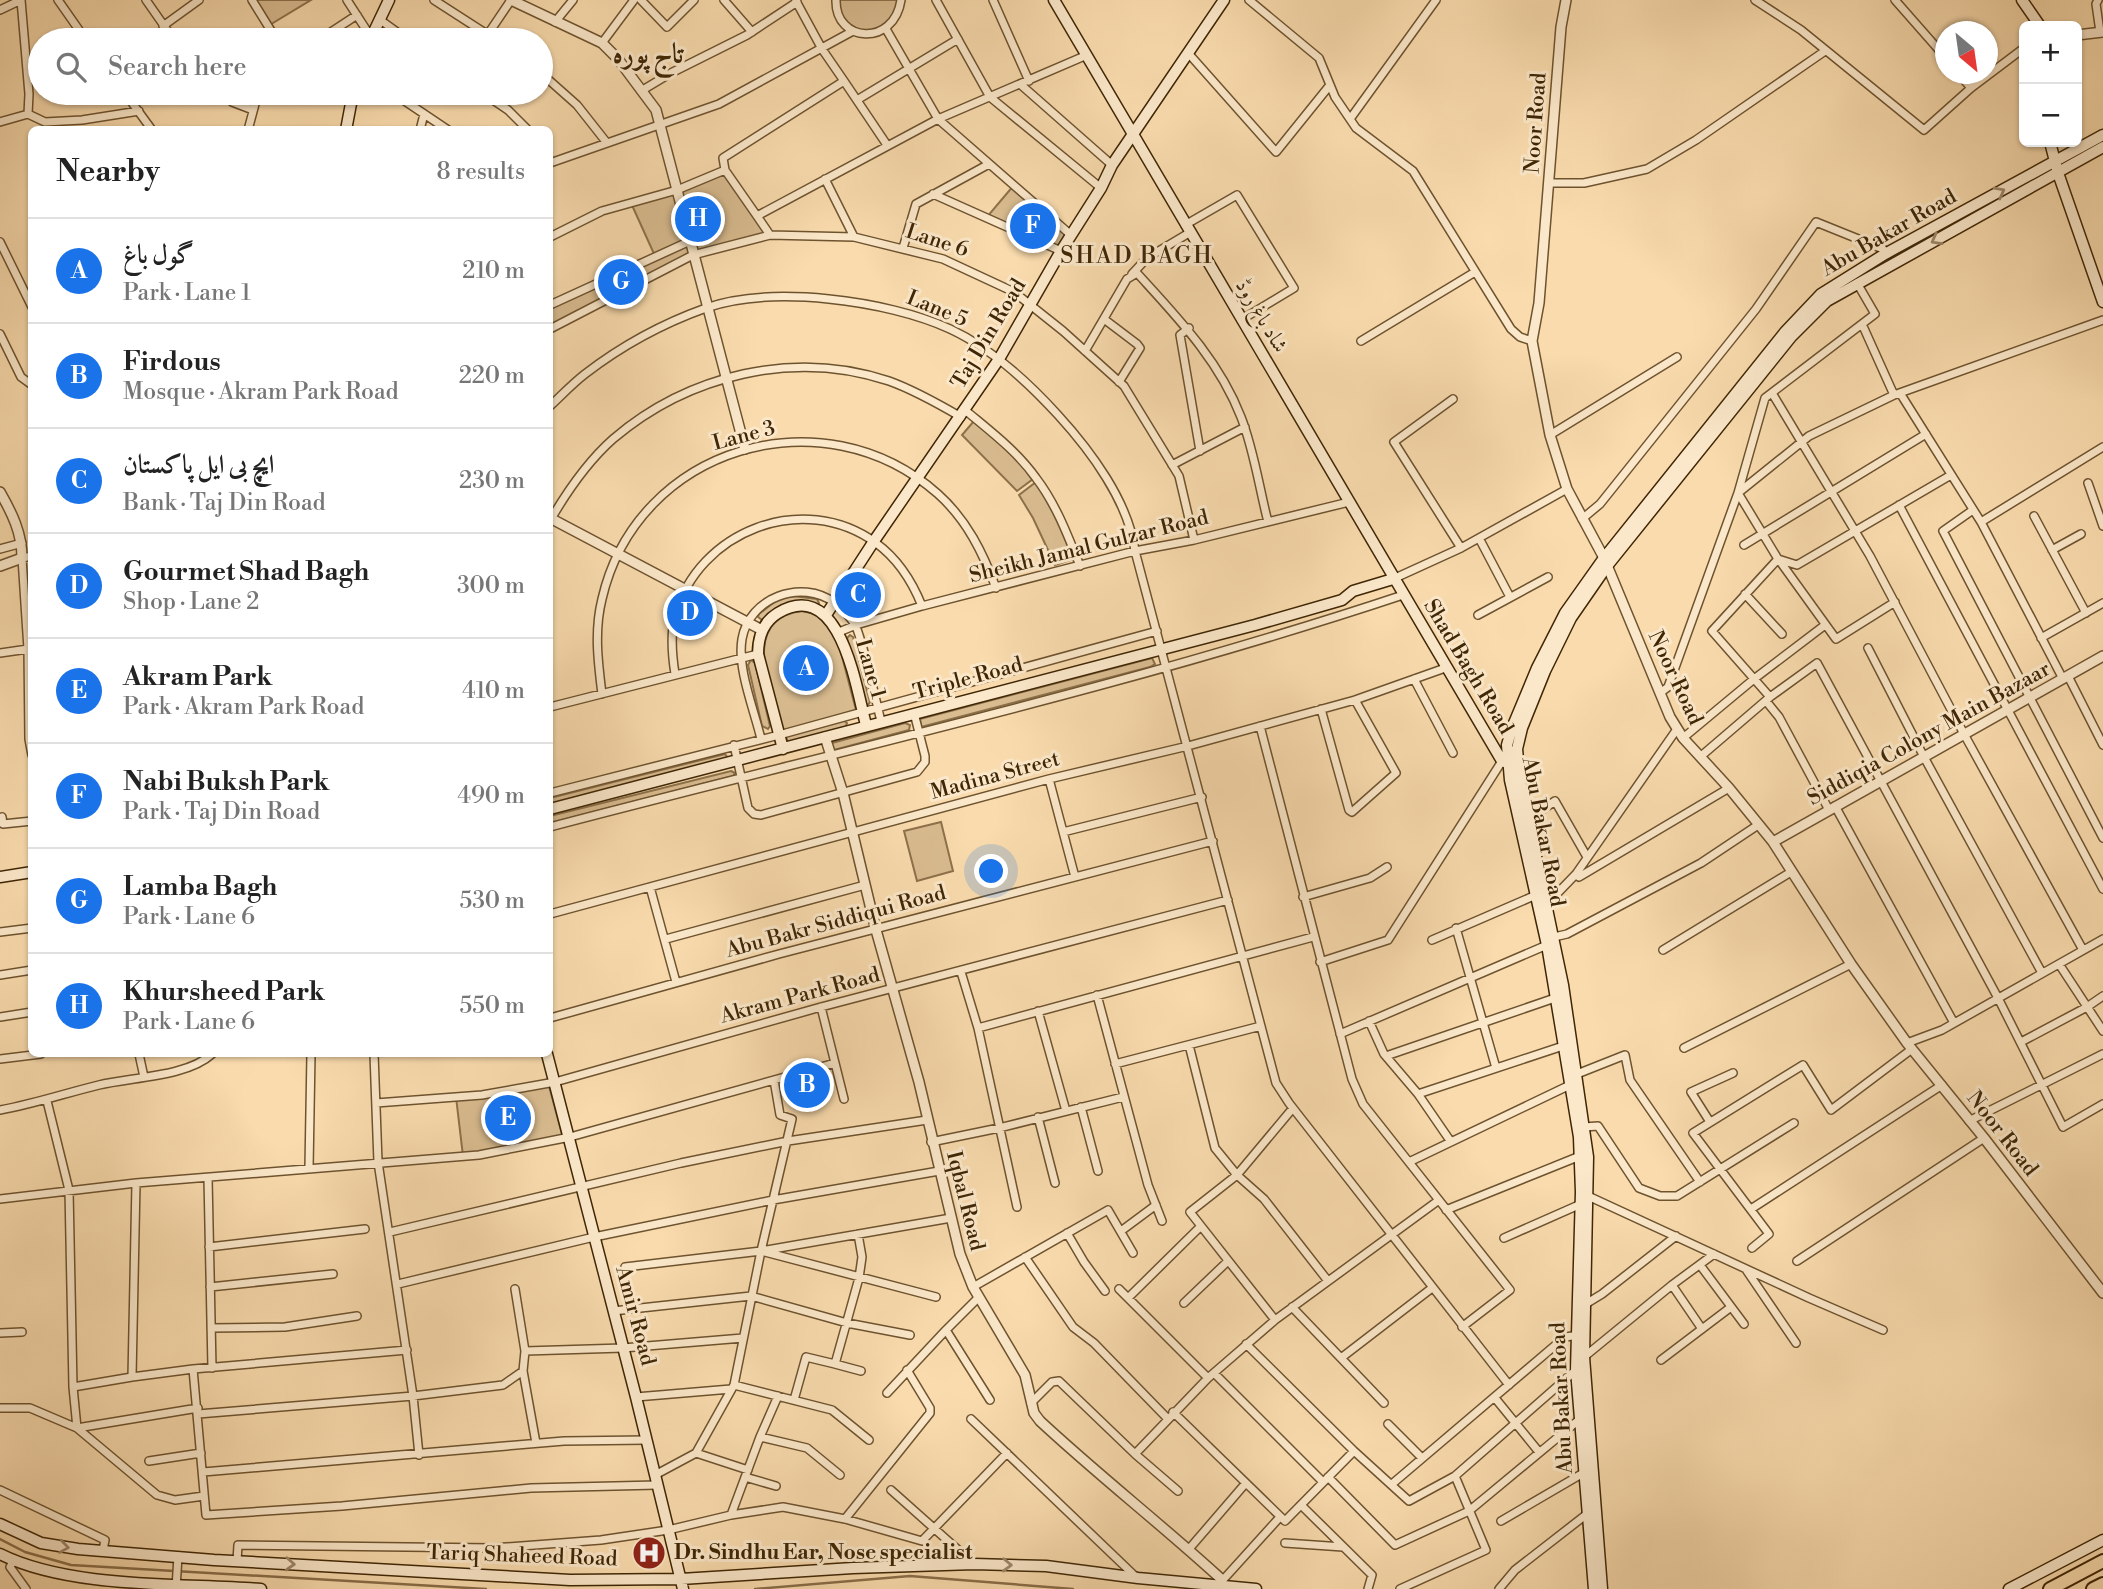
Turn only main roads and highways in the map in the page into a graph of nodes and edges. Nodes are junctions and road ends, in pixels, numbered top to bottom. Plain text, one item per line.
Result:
1 (1054, 0) edge
2 (1224, 0) edge
3 (2022, 0) edge
4 (387, 1) edge
5 (2037, 21) edge
6 (375, 28) edge
7 (351, 105) edge
8 (347, 126) edge
9 (1132, 135) junction
10 (2103, 135) edge
11 (2051, 147) edge
12 (2103, 147) edge
13 (2056, 168) junction
14 (2103, 299) edge
15 (1605, 562) junction
16 (1393, 579) junction
17 (826, 615) junction
18 (866, 725) junction
19 (783, 748) junction
20 (1509, 763) junction
21 (553, 808) edge
22 (28, 873) edge
23 (0, 877) edge
24 (1550, 941) junction
25 (548, 1057) edge
26 (1570, 1060) junction
27 (1584, 1157) junction
28 (1585, 1200) junction
29 (1580, 1335) junction
30 (0, 1524) edge
31 (2103, 1540) edge
32 (0, 1554) edge
33 (2103, 1562) edge
34 (91, 1584) edge
35 (177, 1584) edge
36 (682, 1584) edge
37 (2103, 1584) edge
38 (1221, 1586) edge
39 (202, 1587) edge
40 (240, 1588) edge
41 (261, 1589) edge
42 (1256, 1589) edge
43 (1594, 1589) edge
44 (1602, 1589) edge
45 (2008, 1589) edge
46 (2050, 1589) edge
47 (2094, 1589) edge

1 - 9 main road, شاد باغ روڈ
2 - 9 main road, Taj Din Road
3 - 5 main road
4 - 6 main road
7 - 8 main road
9 - 16 main road, شاد باغ روڈ
9 - 17 main road, Taj Din Road
10 - 13 main road, Abu Bakar Road
11 - 13 main road
12 - 13 main road, Abu Bakar Road
13 - 14 main road
13 -> 15 main road, Abu Bakar Road
15 -> 13 main road, Abu Bakar Road
15 - 20 main road, Abu Bakar Road
16 - 18 main road, Triple Road
16 - 20 main road, Shad Bagh Road
17 - 18 main road, Lane 1
17 - 19 main road
18 - 19 main road, Triple Road
19 - 21 main road, Triple Road
20 - 24 main road, Abu Bakar Road
20 - 24 main road, Abu Bakar Road
22 - 23 main road
24 - 26 main road, Abu Bakar Road
24 - 26 main road, Abu Bakar Road
25 - 36 main road, Amir Road
26 - 27 main road, Abu Bakar Road
26 - 27 main road, Abu Bakar Road
27 - 28 main road, Abu Bakar Road
28 - 29 main road, Abu Bakar Road
28 - 29 main road, Abu Bakar Road
29 - 43 main road, Abu Bakar Road
29 - 44 main road, Abu Bakar Road
30 -> 36 main road, Tariq Shaheed Road
31 - 45 main road
32 - 34 main road
33 - 46 highway
34 - 35 main road
35 - 39 main road
36 -> 38 main road, Tariq Shaheed Road
37 - 47 highway
38 - 42 main road, Tariq Shaheed Road
39 - 40 main road
40 - 41 main road

